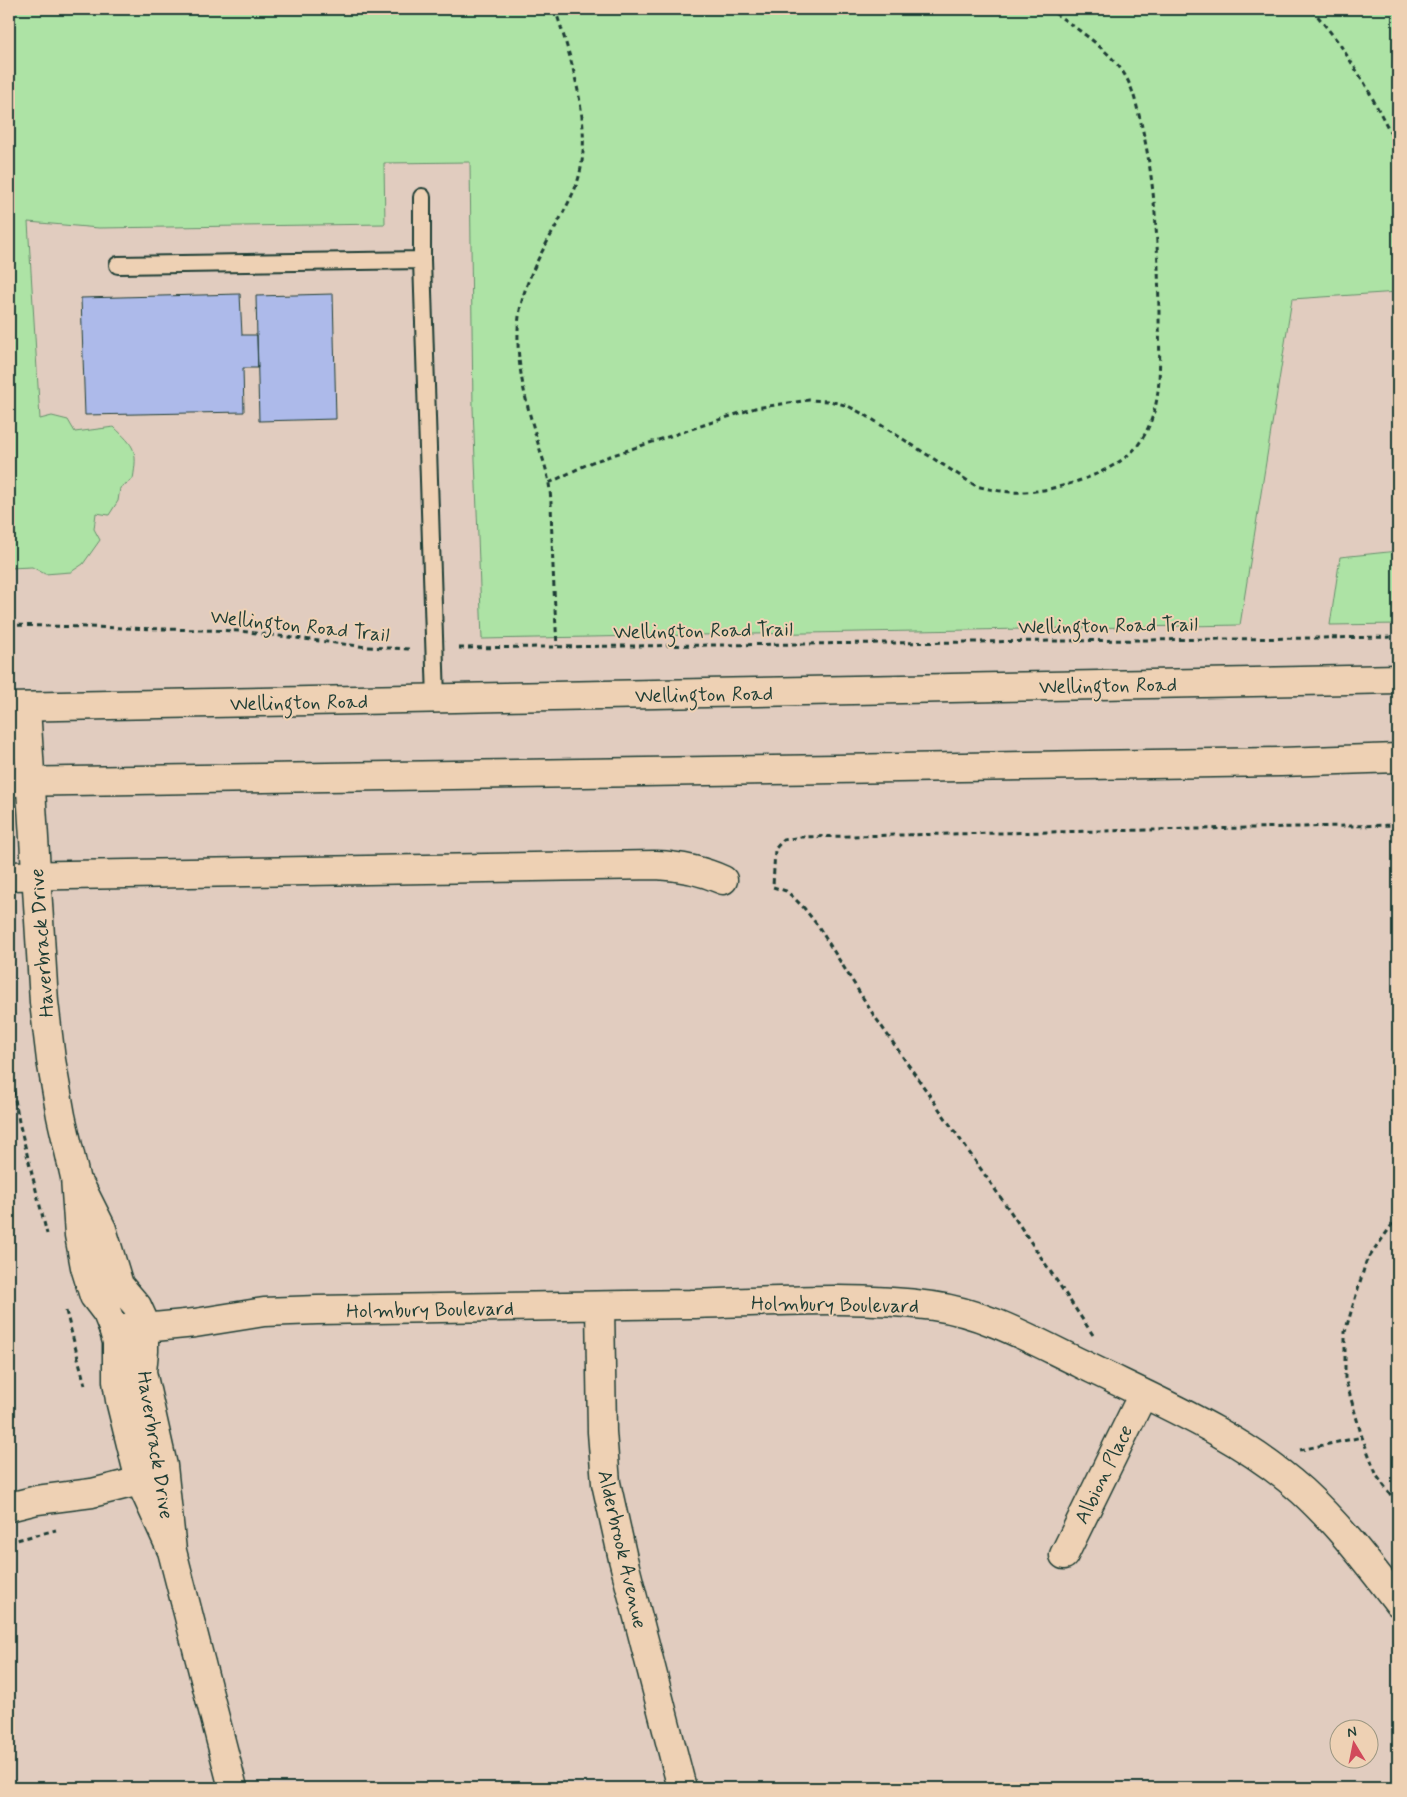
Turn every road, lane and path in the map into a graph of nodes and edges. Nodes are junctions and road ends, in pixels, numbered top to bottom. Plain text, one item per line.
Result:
1 (555, 9) edge
2 (1049, 9) edge
3 (1312, 9) edge
4 (1398, 147) edge
5 (422, 198) dead end
6 (422, 260) junction
7 (118, 265) dead end
8 (549, 483) junction
9 (9, 625) edge
10 (1398, 637) edge
11 (556, 646) junction
12 (434, 649) junction
13 (1398, 679) edge
14 (436, 700) junction
15 (17, 707) edge
16 (1398, 758) edge
17 (20, 782) edge
18 (1398, 825) edge
19 (9, 876) edge
20 (36, 876) junction
21 (723, 880) dead end
22 (9, 1064) edge
23 (75, 1177) junction
24 (1398, 1216) edge
25 (48, 1241) dead end
26 (64, 1305) dead end
27 (600, 1306) junction
28 (142, 1320) junction
29 (113, 1328) junction
30 (1098, 1342) dead end
31 (87, 1390) dead end
32 (1143, 1394) junction
33 (1362, 1437) junction
34 (1299, 1451) dead end
35 (146, 1471) junction
36 (1398, 1505) edge
37 (9, 1507) edge
38 (64, 1528) dead end
39 (9, 1542) edge
40 (1064, 1555) dead end
41 (1398, 1602) edge
42 (233, 1788) edge
43 (682, 1788) edge

1 - 8 path
2 - 8 path
3 - 4 path
5 - 6 lane
6 - 7 lane
6 - 12 lane
8 - 11 path
9 - 12 path, Wellington Road Trail
10 - 11 path, Wellington Road Trail
11 - 12 path, Wellington Road Trail
12 - 14 lane
13 - 14 main road, Wellington Road
14 - 15 main road, Wellington Road
15 - 17 main road, Haverbrack Drive
16 - 17 main road
17 - 20 main road, Haverbrack Drive
18 - 30 path
19 - 20 main road
20 - 21 main road
20 - 23 main road, Haverbrack Drive
22 - 25 path
23 - 28 main road, Haverbrack Drive
23 - 29 main road, Haverbrack Drive
24 - 33 path
26 - 31 path
27 - 28 main road, Holmbury Boulevard
27 - 32 main road, Holmbury Boulevard
27 - 43 main road, Alderbrook Avenue
28 - 29 main road, Holmbury Boulevard
28 - 35 main road, Haverbrack Drive
29 - 35 main road, Haverbrack Drive
32 - 40 main road, Albion Place
32 - 41 main road, Holmbury Boulevard
33 - 34 path
33 - 36 path
35 - 37 main road
35 - 42 main road, Haverbrack Drive
38 - 39 path

